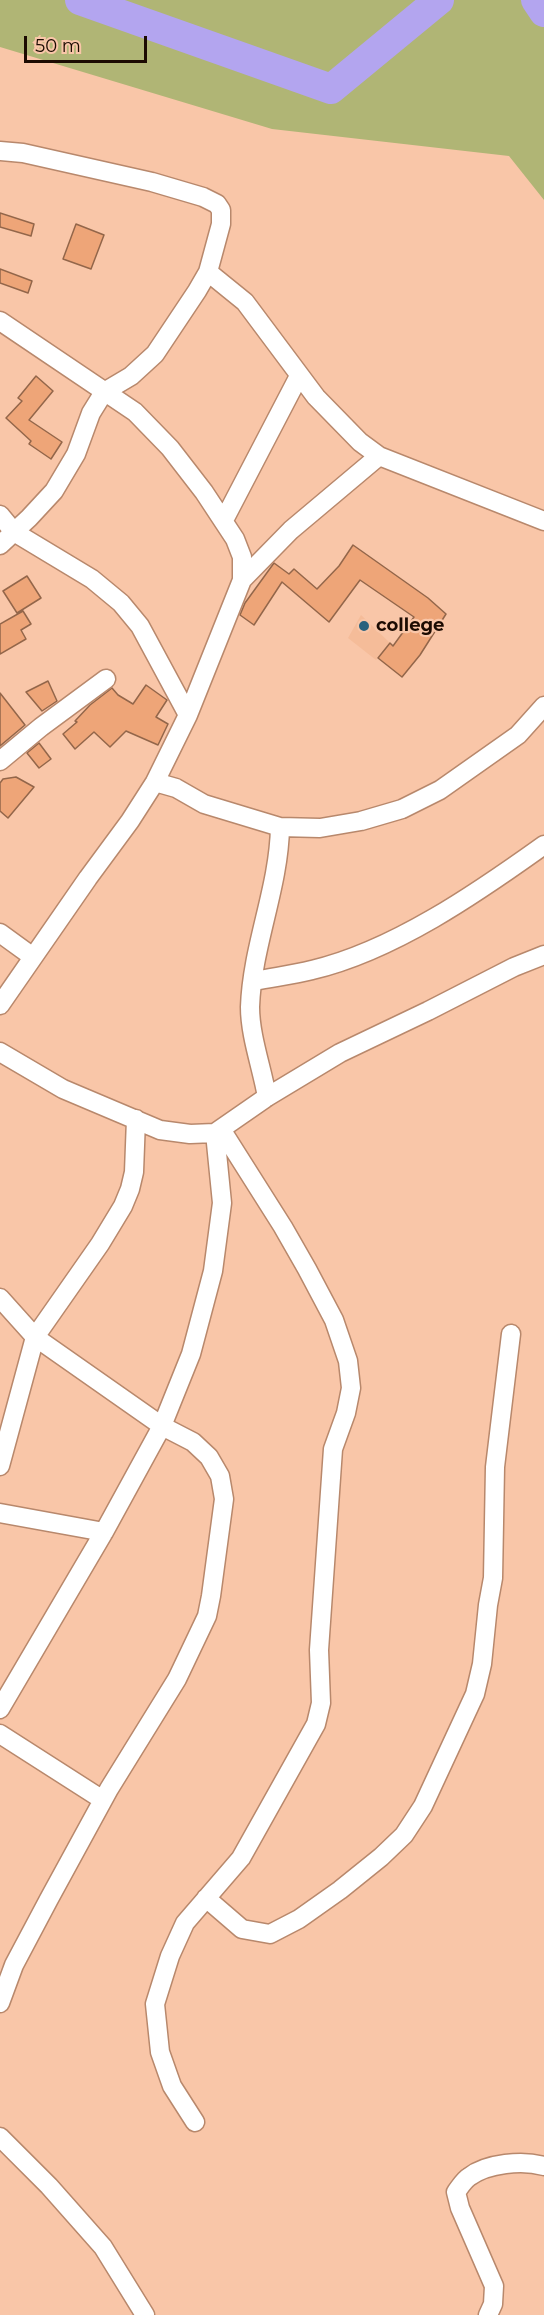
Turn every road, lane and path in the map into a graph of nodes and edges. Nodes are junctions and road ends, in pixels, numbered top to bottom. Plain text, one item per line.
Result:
1 (0, 151) edge
2 (208, 272) junction
3 (0, 321) edge
4 (299, 376) junction
5 (104, 392) junction
6 (379, 456) junction
7 (0, 515) edge
8 (224, 520) junction
9 (544, 521) edge
10 (14, 532) junction
11 (0, 545) edge
12 (242, 580) junction
13 (106, 679) dead end
14 (544, 706) edge
15 (188, 715) junction
16 (0, 761) edge
17 (155, 782) junction
18 (280, 827) junction
19 (544, 845) edge
20 (0, 933) edge
21 (544, 955) edge
22 (33, 957) junction
23 (254, 981) junction
24 (0, 1005) edge
25 (0, 1052) edge
26 (267, 1097) junction
27 (136, 1119) junction
28 (218, 1131) junction
29 (0, 1298) edge
30 (511, 1334) dead end
31 (35, 1337) junction
32 (162, 1426) junction
33 (0, 1466) edge
34 (0, 1513) edge
35 (104, 1532) junction
36 (0, 1709) edge
37 (0, 1734) edge
38 (103, 1800) junction
39 (206, 1898) junction
40 (0, 2002) edge
41 (195, 2122) dead end
42 (0, 2137) edge
43 (544, 2166) edge
44 (145, 2315) edge
45 (488, 2315) edge

1 - 2 street
2 - 4 street
2 - 5 street
3 - 5 street
4 - 6 street
4 - 8 street
5 - 8 street
5 - 10 street
6 - 9 street
6 - 12 street
7 - 10 street
8 - 12 street
10 - 11 street
10 - 15 street
12 - 15 street
13 - 16 street
14 - 18 street
15 - 17 street
17 - 18 street
17 - 22 street
18 - 23 street
19 - 23 street
20 - 22 street
21 - 26 street
22 - 24 street
23 - 26 street
25 - 27 street
26 - 28 street
27 - 28 street
27 - 31 street
28 - 32 street
28 - 39 street
29 - 31 street
30 - 39 street
31 - 32 street
31 - 33 street
32 - 35 street
32 - 38 street
34 - 35 street
35 - 36 street
37 - 38 street
38 - 40 street
39 - 41 street
42 - 44 street
43 - 45 street

